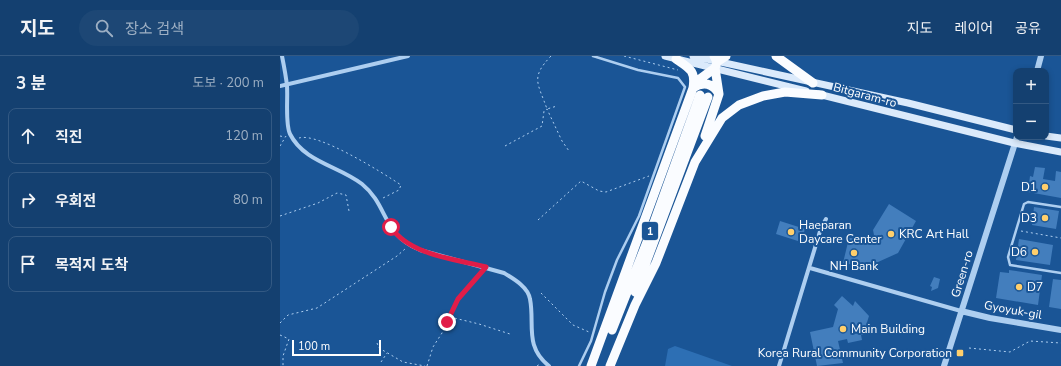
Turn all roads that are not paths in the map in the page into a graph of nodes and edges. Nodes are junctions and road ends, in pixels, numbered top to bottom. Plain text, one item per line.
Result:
1 (282, 56) edge
2 (408, 56) edge
3 (593, 56) edge
4 (665, 56) edge
5 (693, 56) edge
6 (726, 56) edge
7 (776, 56) edge
8 (1041, 56) edge
9 (676, 59) junction
10 (715, 62) edge
11 (1038, 68) edge
12 (813, 83) junction
13 (287, 85) junction
14 (280, 86) edge
15 (693, 88) junction
16 (719, 94) junction
17 (822, 95) junction
18 (1013, 129) edge
19 (1049, 136) edge
20 (1061, 138) edge
21 (1013, 139) edge
22 (1016, 140) edge
23 (1061, 152) edge
24 (695, 162) junction
25 (1061, 207) edge
26 (826, 219) dead end
27 (810, 268) junction
28 (1061, 273) edge
29 (962, 311) junction
30 (1061, 330) edge
31 (549, 366) edge
32 (579, 366) edge
33 (591, 366) edge
34 (596, 366) edge
35 (605, 366) edge
36 (610, 366) edge
37 (779, 366) edge
38 (944, 366) edge

1 - 13 street
2 - 13 street
3 - 32 lane
4 - 9 main road, Bitgaram-ro
5 - 10 main road, Bitgaram-ro
6 - 10 highway
7 - 12 highway
8 - 11 street
9 - 10 main road, Bitgaram-ro
9 - 15 highway
10 - 12 main road, Bitgaram-ro
10 - 15 highway
10 - 16 highway
10 - 17 main road, Bitgaram-ro
12 - 18 main road, Bitgaram-ro
13 - 14 street
13 - 31 street
15 - 16 highway
15 - 33 highway
16 - 24 highway
17 - 21 main road, Bitgaram-ro
17 - 24 highway
19 - 20 main road
22 - 23 main road, Bitgaram-ro
22 - 29 street, Green-ro
24 - 36 highway
25 - 28 lane
26 - 27 street
27 - 29 street
27 - 37 street
29 - 30 street, Gyoyuk-gil
29 - 38 street, Green-ro
34 - 35 highway, 1

